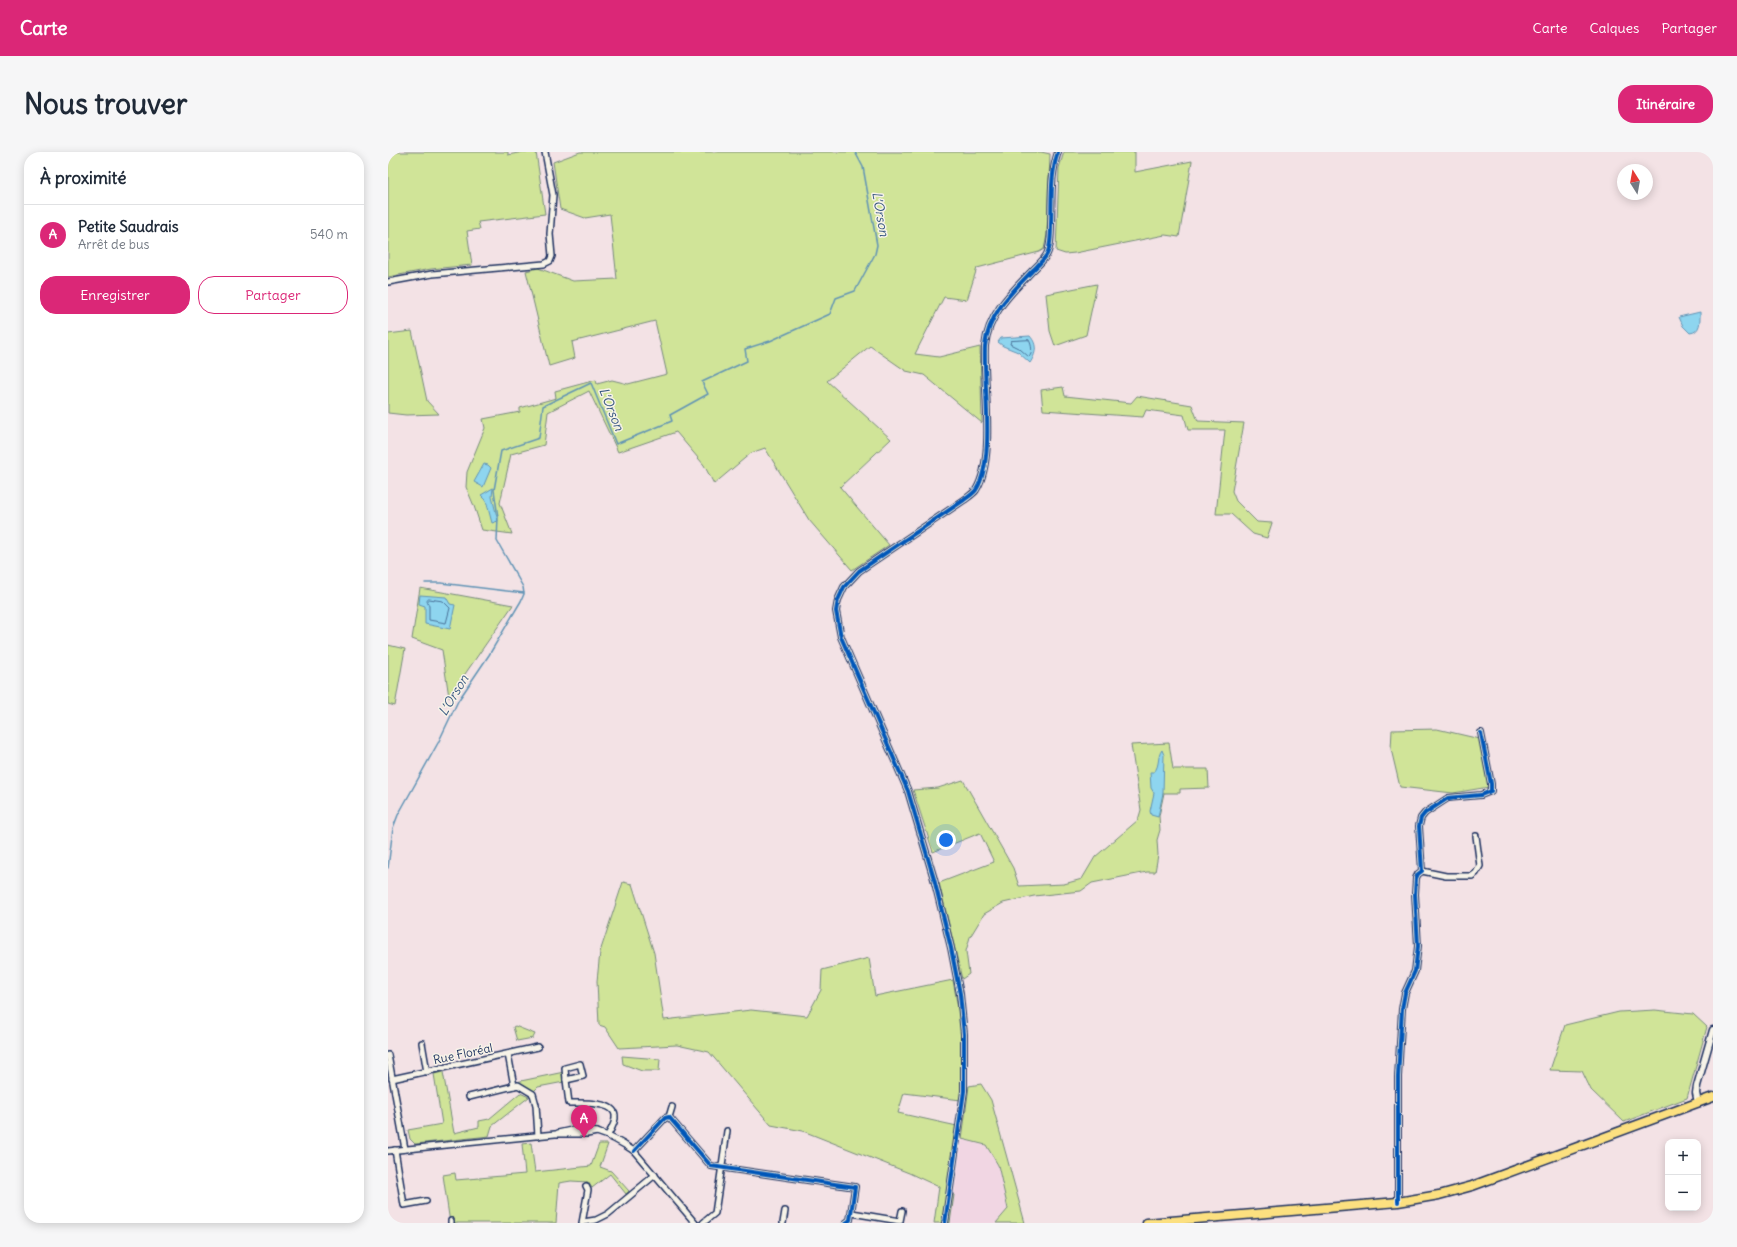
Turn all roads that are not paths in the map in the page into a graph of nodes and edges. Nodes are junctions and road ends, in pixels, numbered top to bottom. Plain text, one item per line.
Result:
1 (546, 152) edge
2 (1058, 152) edge
3 (388, 282) edge
4 (1481, 733) dead end
5 (1476, 836) dead end
6 (1422, 871) junction
7 (1713, 1030) edge
8 (422, 1043) dead end
9 (538, 1047) dead end
10 (508, 1054) junction
11 (388, 1055) edge
12 (427, 1072) junction
13 (392, 1079) junction
14 (566, 1080) dead end
15 (514, 1086) junction
16 (469, 1096) dead end
17 (1713, 1097) edge
18 (1698, 1103) junction
19 (672, 1107) dead end
20 (669, 1118) junction
21 (727, 1131) dead end
22 (538, 1136) junction
23 (608, 1136) junction
24 (395, 1150) junction
25 (405, 1150) junction
26 (634, 1150) junction
27 (388, 1151) edge
28 (722, 1167) junction
29 (655, 1175) junction
30 (586, 1186) dead end
31 (426, 1201) dead end
32 (1398, 1202) junction
33 (902, 1210) dead end
34 (785, 1211) dead end
35 (852, 1213) junction
36 (582, 1222) edge
37 (695, 1223) edge
38 (703, 1223) edge
39 (783, 1223) edge
40 (846, 1223) edge
41 (945, 1223) edge
42 (1147, 1223) edge

1 - 3 street
2 - 41 street
4 - 6 street
5 - 6 street
6 - 32 street
7 - 18 street
8 - 12 street
9 - 10 street, Rue Floréal
10 - 12 street, Rue Floréal
10 - 15 street
11 - 13 street
12 - 13 street, Rue Floréal
13 - 25 street
14 - 23 street
15 - 16 street
15 - 22 street
17 - 18 main road
18 - 32 main road
19 - 20 street
20 - 26 street
20 - 28 street
21 - 28 street
22 - 23 street
22 - 25 street
23 - 26 street
24 - 25 street
24 - 27 street
24 - 31 street
26 - 29 street
28 - 35 street
28 - 38 street
29 - 36 street
29 - 37 street
30 - 36 street
32 - 42 main road
33 - 35 street
34 - 39 street
35 - 40 street

